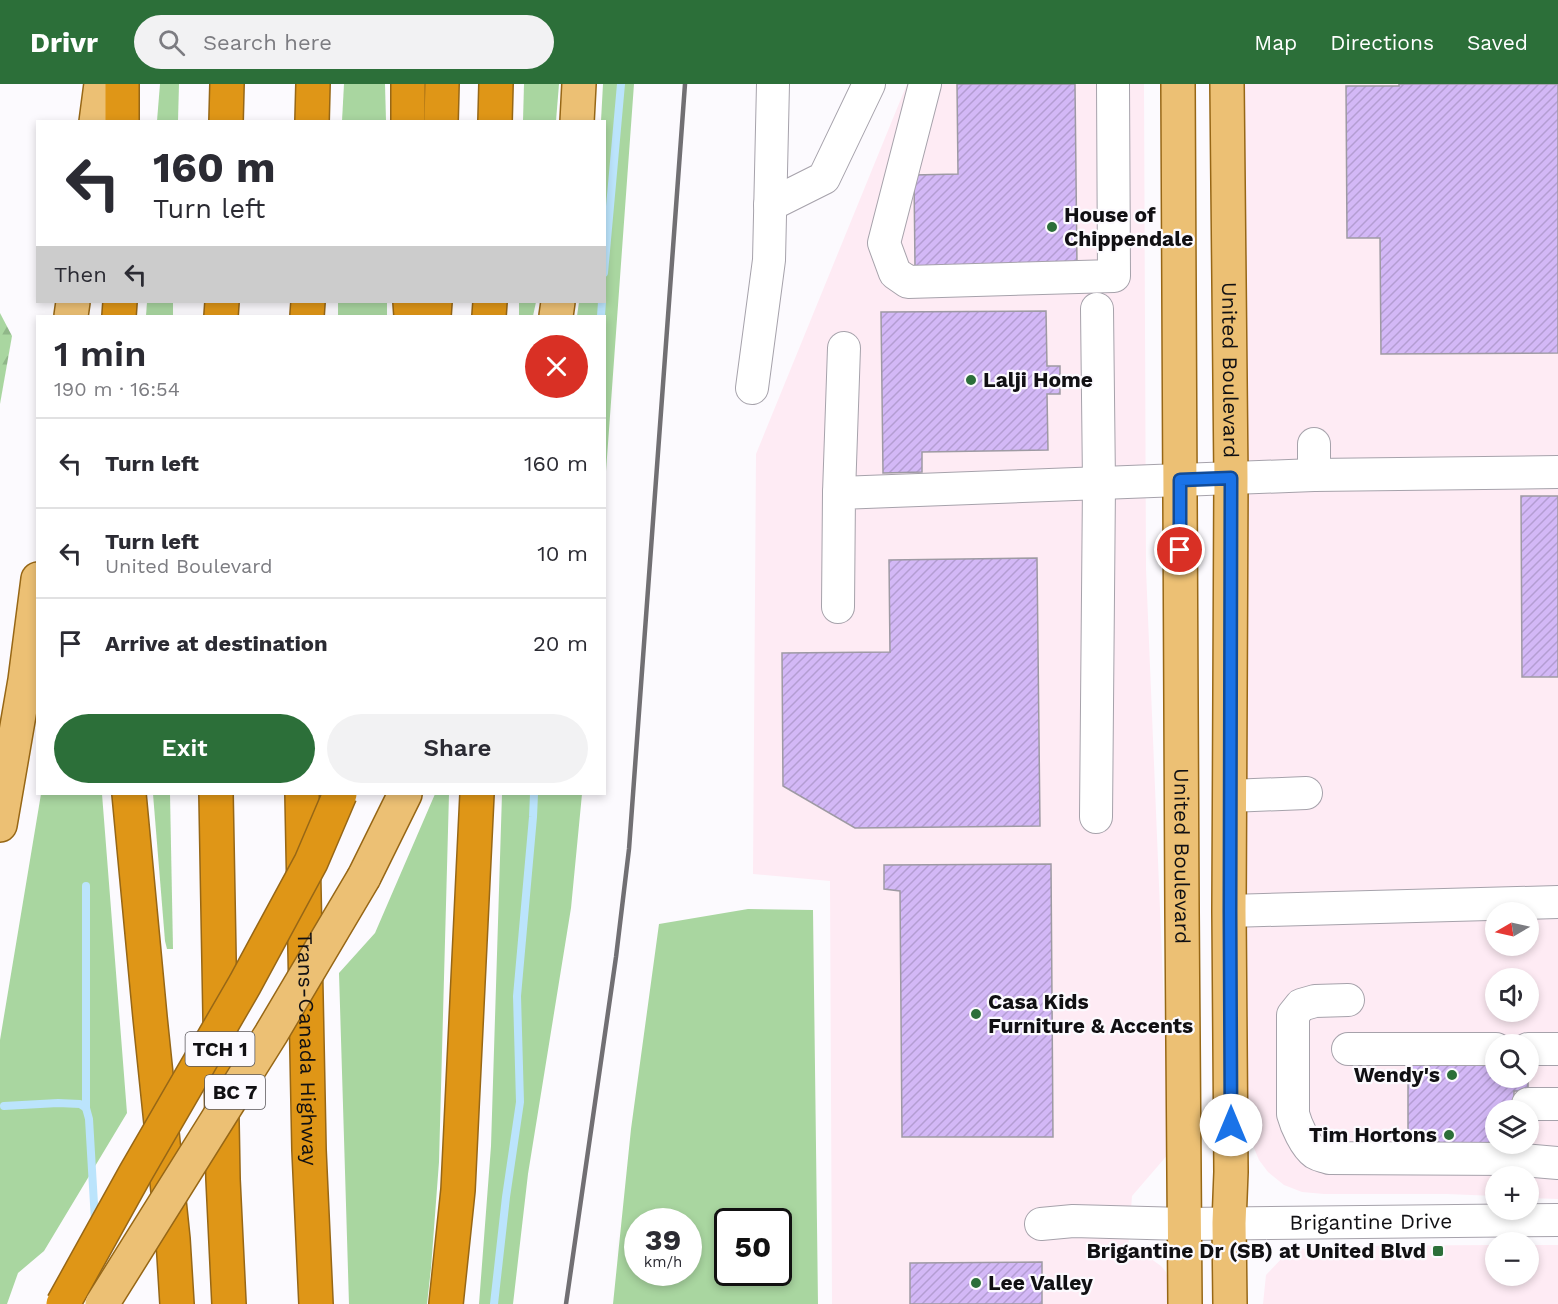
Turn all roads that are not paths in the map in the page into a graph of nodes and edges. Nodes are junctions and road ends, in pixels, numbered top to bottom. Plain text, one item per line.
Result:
1 (101, 84) edge
2 (122, 84) edge
3 (227, 84) edge
4 (313, 84) edge
5 (408, 84) edge
6 (442, 84) edge
7 (495, 84) edge
8 (579, 84) edge
9 (773, 84) edge
10 (868, 84) edge
11 (925, 84) edge
12 (1113, 84) edge
13 (1178, 84) edge
14 (1227, 84) edge
15 (96, 120) edge
16 (122, 120) edge
17 (226, 120) edge
18 (312, 120) edge
19 (408, 120) edge
20 (441, 120) edge
21 (495, 120) edge
22 (577, 120) edge
23 (770, 205) junction
24 (1097, 309) dead end
25 (844, 348) dead end
26 (752, 388) dead end
27 (1314, 444) dead end
28 (1558, 472) edge
29 (1314, 475) junction
30 (1231, 478) junction
31 (1180, 480) junction
32 (1098, 483) junction
33 (839, 493) junction
34 (36, 593) edge
35 (838, 607) dead end
36 (1306, 793) dead end
37 (129, 795) edge
38 (216, 795) edge
39 (302, 795) edge
40 (340, 795) edge
41 (405, 795) edge
42 (477, 795) edge
43 (1230, 796) junction
44 (1096, 817) dead end
45 (0, 825) edge
46 (1558, 902) edge
47 (1230, 911) junction
48 (1348, 1000) dead end
49 (1348, 1049) dead end
50 (1485, 1049) edge
51 (1539, 1049) edge
52 (1558, 1049) edge
53 (1558, 1162) edge
54 (1558, 1220) edge
55 (1229, 1223) junction
56 (1041, 1224) dead end
57 (1184, 1224) junction
58 (63, 1304) edge
59 (102, 1304) edge
60 (177, 1304) edge
61 (229, 1304) edge
62 (316, 1304) edge
63 (446, 1304) edge
64 (1185, 1304) edge
65 (1230, 1304) edge

1 - 15 main road
2 - 16 highway
3 - 17 highway
4 - 18 highway
5 - 19 highway
6 - 20 highway
7 - 21 highway
8 - 22 main road
9 - 23 street
10 - 23 street
11 - 12 street
13 - 31 main road, United Boulevard
14 - 30 main road, United Boulevard
23 - 26 street
24 - 32 street
25 - 33 street
27 - 29 street
28 - 29 street
29 - 30 street
30 - 31 street
30 - 43 main road, United Boulevard
31 - 32 street
31 - 57 main road, United Boulevard
32 - 33 street
32 - 44 street
33 - 35 street
34 - 45 main road
36 - 43 street
37 - 60 highway
38 - 61 highway, TCH 1
39 - 62 highway, Trans-Canada Highway
40 - 58 highway, bridge
41 - 59 main road, BC 7, bridge
42 - 63 highway
43 - 47 main road, United Boulevard
46 - 47 street
47 - 55 main road, United Boulevard
48 - 53 street
49 - 50 street
51 - 52 street
54 - 55 street, Brigantine Drive
55 - 57 street, Brigantine Drive
55 - 65 main road, United Boulevard
56 - 57 street, Brigantine Drive
57 - 64 main road, United Boulevard

